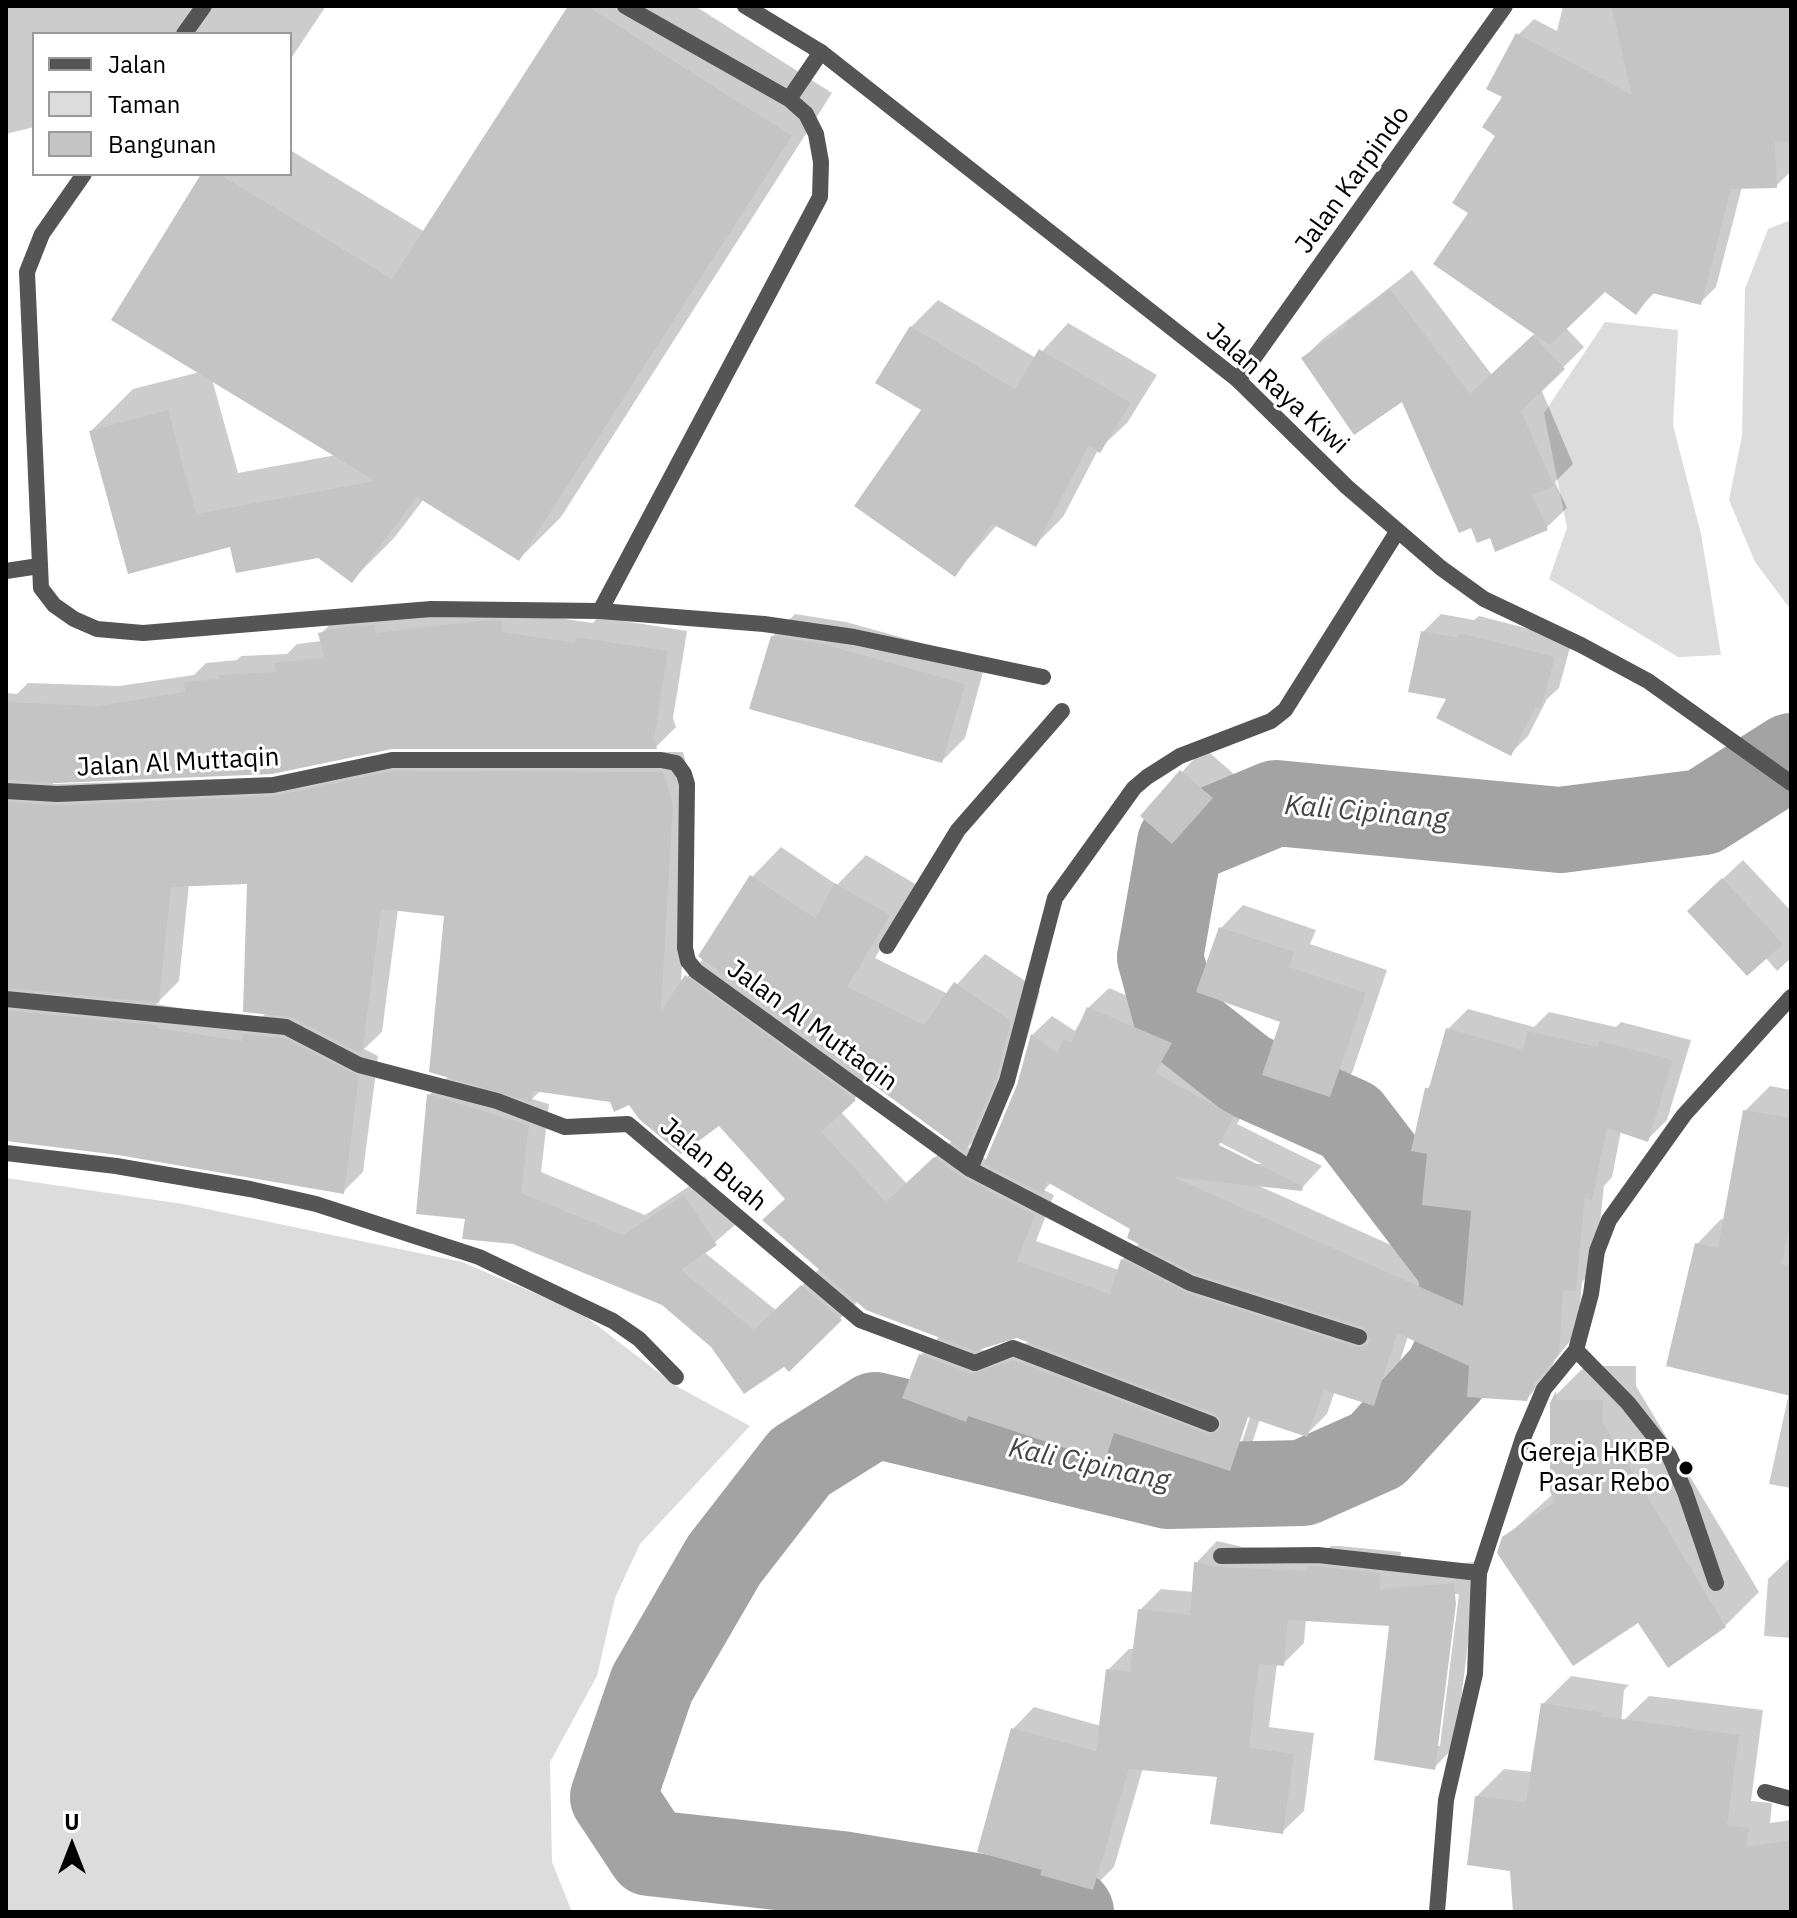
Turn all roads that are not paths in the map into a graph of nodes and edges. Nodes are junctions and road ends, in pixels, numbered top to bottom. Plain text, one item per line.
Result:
1 (204, 6) edge
2 (625, 6) edge
3 (745, 6) edge
4 (1505, 6) edge
5 (185, 32) edge
6 (821, 52) junction
7 (789, 99) junction
8 (83, 176) edge
9 (1238, 380) junction
10 (1397, 532) junction
11 (39, 566) junction
12 (6, 571) edge
13 (600, 611) junction
14 (1043, 677) dead end
15 (1062, 711) dead end
16 (1791, 783) edge
17 (6, 791) edge
18 (887, 946) dead end
19 (1791, 997) edge
20 (6, 999) edge
21 (6, 1153) edge
22 (970, 1169) junction
23 (1359, 1337) dead end
24 (1576, 1350) junction
25 (676, 1377) dead end
26 (1211, 1424) dead end
27 (1221, 1556) dead end
28 (1479, 1573) junction
29 (1716, 1583) dead end
30 (1765, 1792) dead end
31 (1791, 1799) edge
32 (1437, 1912) edge

1 - 5 street
2 - 7 street
3 - 6 street, Jalan Raya Kiwi
4 - 9 street, Jalan Karpindo
6 - 7 street
6 - 9 street, Jalan Raya Kiwi
7 - 13 street
8 - 11 street
9 - 10 street, Jalan Raya Kiwi
10 - 16 street, Jalan Raya Kiwi
10 - 22 street
11 - 12 street
11 - 13 street
13 - 14 street
15 - 18 street
17 - 22 street, Jalan Al Muttaqin
19 - 24 street
20 - 26 street, Jalan Buah
21 - 25 street
22 - 23 street
24 - 28 street
24 - 29 street
27 - 28 street
28 - 32 street
30 - 31 street

